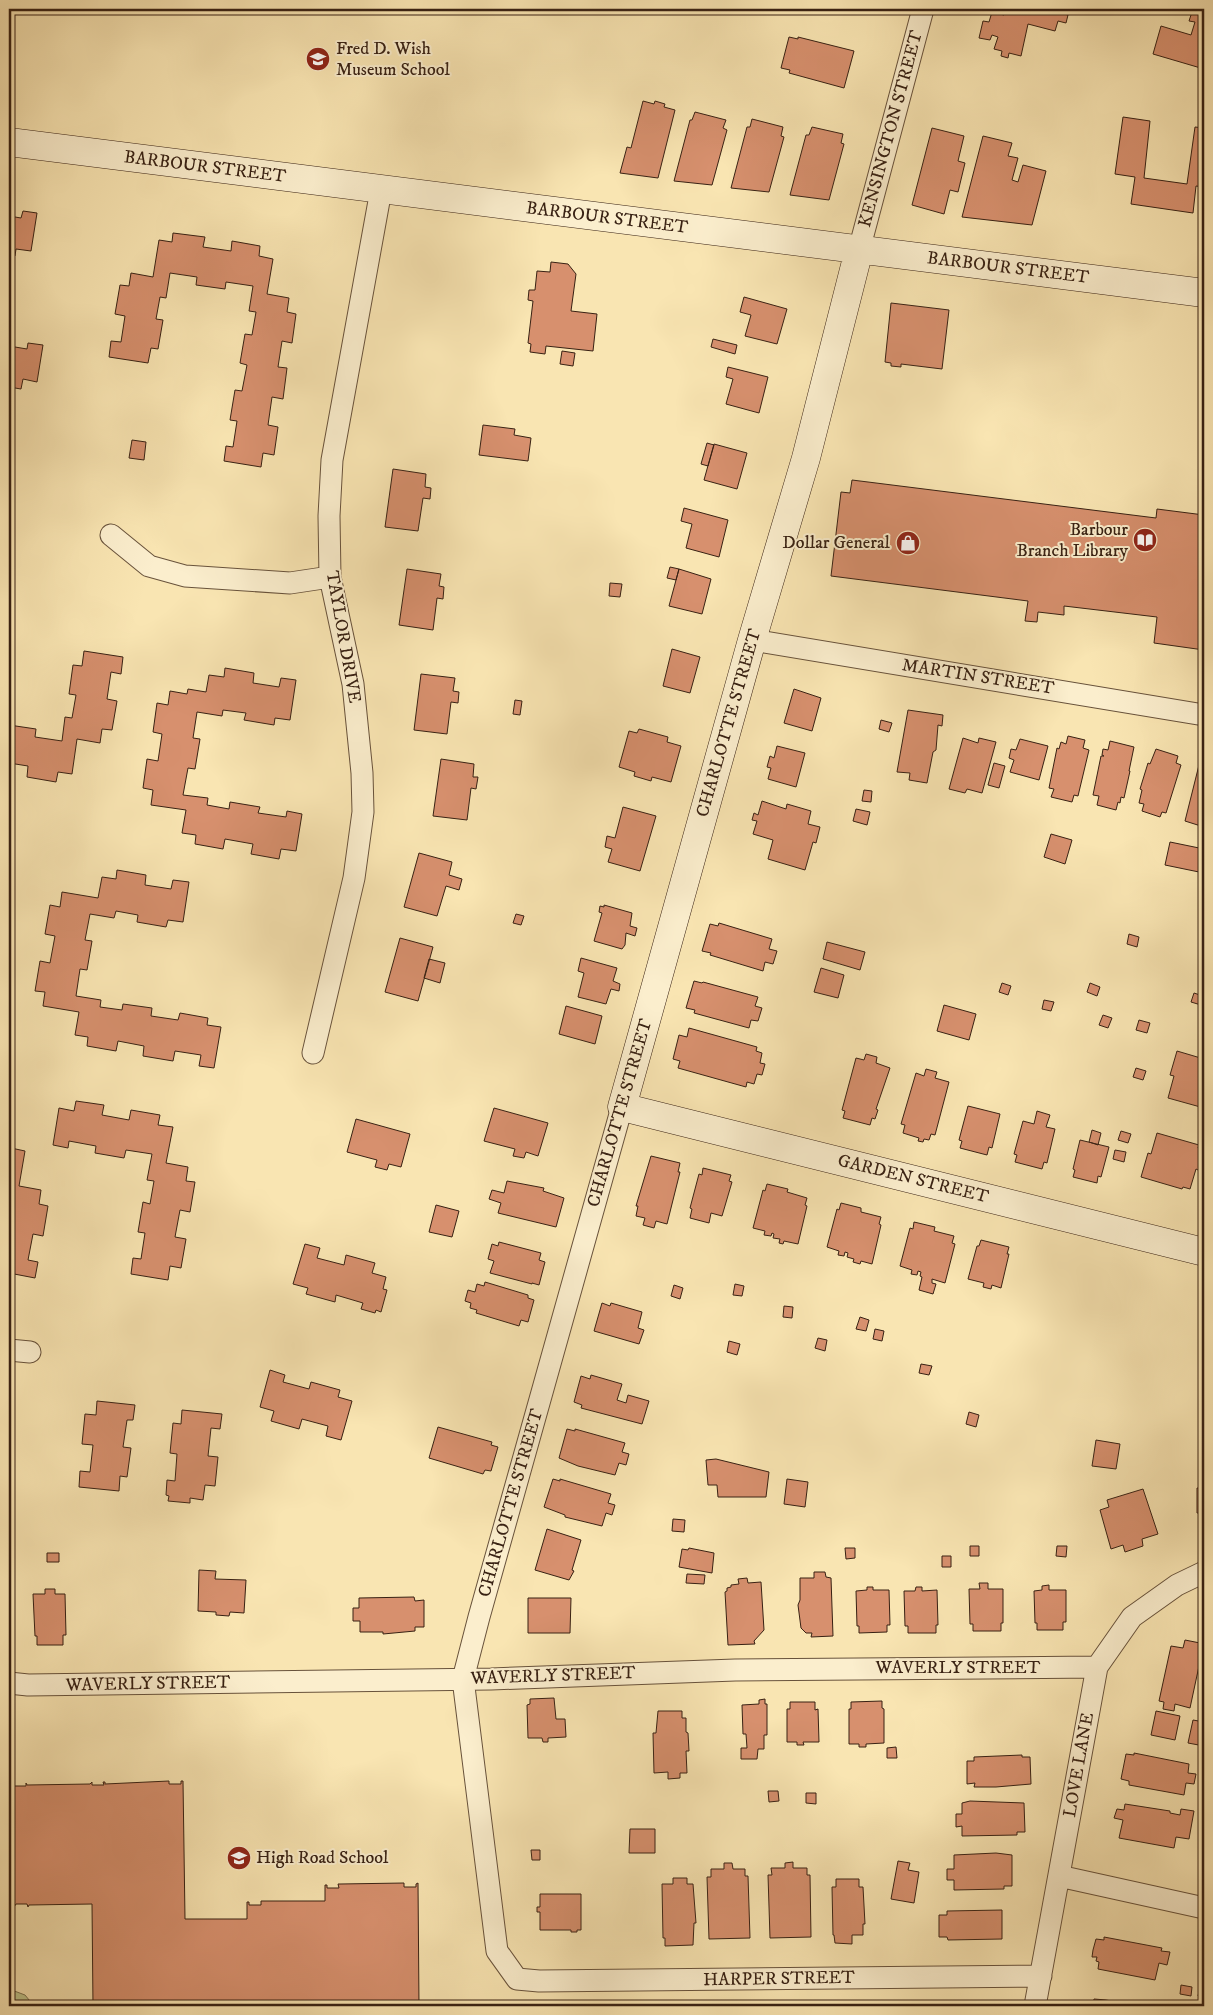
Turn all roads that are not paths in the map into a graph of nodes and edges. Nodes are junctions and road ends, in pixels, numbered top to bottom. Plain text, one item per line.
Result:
1 (923, 9) edge
2 (9, 142) edge
3 (380, 190) junction
4 (859, 250) junction
5 (1204, 294) edge
6 (112, 535) dead end
7 (330, 577) junction
8 (752, 640) junction
9 (1204, 715) edge
10 (313, 1053) dead end
11 (622, 1107) junction
12 (1204, 1252) edge
13 (9, 1350) edge
14 (30, 1352) dead end
15 (1204, 1572) edge
16 (1098, 1667) junction
17 (463, 1679) junction
18 (9, 1683) edge
19 (1059, 1876) junction
20 (1204, 1908) edge
21 (1041, 1976) junction
22 (517, 1979) joint
23 (1035, 2006) edge

1 - 4 street, KENSINGTON STREET
2 - 3 street, BARBOUR STREET
3 - 4 street, BARBOUR STREET
3 - 7 street, TAYLOR DRIVE
4 - 5 street, BARBOUR STREET
4 - 8 street, CHARLOTTE STREET
6 - 7 street
7 - 10 street, TAYLOR DRIVE
8 - 9 street, MARTIN STREET
8 - 11 street, CHARLOTTE STREET
11 - 12 street, GARDEN STREET
11 - 17 street, CHARLOTTE STREET
13 - 14 street
15 - 16 street, LOVE LANE
16 - 17 street, WAVERLY STREET
16 - 19 street, LOVE LANE
17 - 18 street, WAVERLY STREET
17 - 22 street, CHARLOTTE STREET
19 - 20 street
19 - 21 street, LOVE LANE
21 - 22 street, HARPER STREET
21 - 23 street, LOVE LANE

